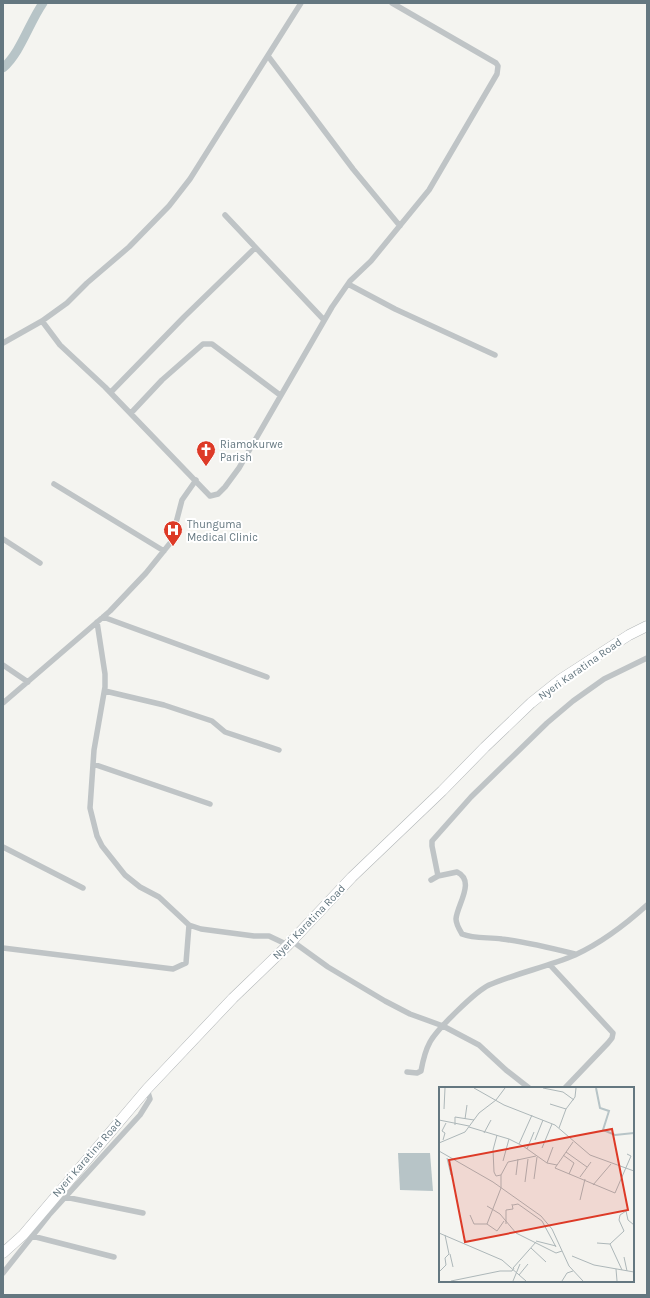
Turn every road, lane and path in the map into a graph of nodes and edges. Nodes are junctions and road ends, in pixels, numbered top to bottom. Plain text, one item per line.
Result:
1 (302, 3) edge
2 (392, 3) edge
3 (268, 56) junction
4 (225, 215) dead end
5 (400, 226) junction
6 (255, 248) junction
7 (348, 284) junction
8 (324, 320) junction
9 (42, 321) junction
10 (3, 343) edge
11 (495, 355) dead end
12 (111, 392) junction
13 (280, 395) junction
14 (131, 413) junction
15 (196, 480) junction
16 (54, 484) dead end
17 (3, 539) edge
18 (164, 551) junction
19 (40, 563) dead end
20 (103, 617) junction
21 (97, 622) junction
22 (647, 626) edge
23 (647, 658) edge
24 (3, 665) edge
25 (267, 677) dead end
26 (28, 682) junction
27 (104, 691) junction
28 (3, 703) edge
29 (279, 750) dead end
30 (93, 764) junction
31 (210, 804) dead end
32 (3, 847) edge
33 (438, 876) junction
34 (431, 880) dead end
35 (83, 888) dead end
36 (647, 905) edge
37 (189, 925) junction
38 (290, 943) junction
39 (3, 948) edge
40 (575, 954) junction
41 (550, 965) junction
42 (443, 1026) junction
43 (407, 1072) dead end
44 (528, 1087) edge
45 (566, 1087) edge
46 (148, 1089) junction
47 (65, 1197) junction
48 (143, 1213) dead end
49 (32, 1236) junction
50 (3, 1254) edge
51 (114, 1257) dead end
52 (3, 1273) edge

1 - 3 street
2 - 5 street
3 - 5 street
3 - 9 street
4 - 6 street
5 - 7 street
6 - 8 street
6 - 12 street
7 - 8 street
7 - 11 street
8 - 13 street
9 - 10 street
9 - 12 street
12 - 14 street
13 - 14 street
13 - 15 street
14 - 15 street
15 - 18 street
16 - 18 street
17 - 19 street
18 - 20 street
20 - 21 street
20 - 25 street
21 - 26 street
21 - 27 street
22 - 38 highway, Nyeri Karatina Road
23 - 33 street
24 - 26 street
26 - 28 street
27 - 29 street
27 - 30 street
30 - 31 street
30 - 37 street
32 - 35 street
33 - 34 street
33 - 40 street
36 - 40 street
37 - 38 street
37 - 39 street
38 - 42 street
38 - 46 highway, Nyeri Karatina Road
40 - 41 street
41 - 42 street
41 - 45 street
42 - 43 street
42 - 44 street
46 - 47 street
46 - 50 highway, Nyeri Karatina Road
47 - 48 street
47 - 49 street
49 - 51 street
49 - 52 street

